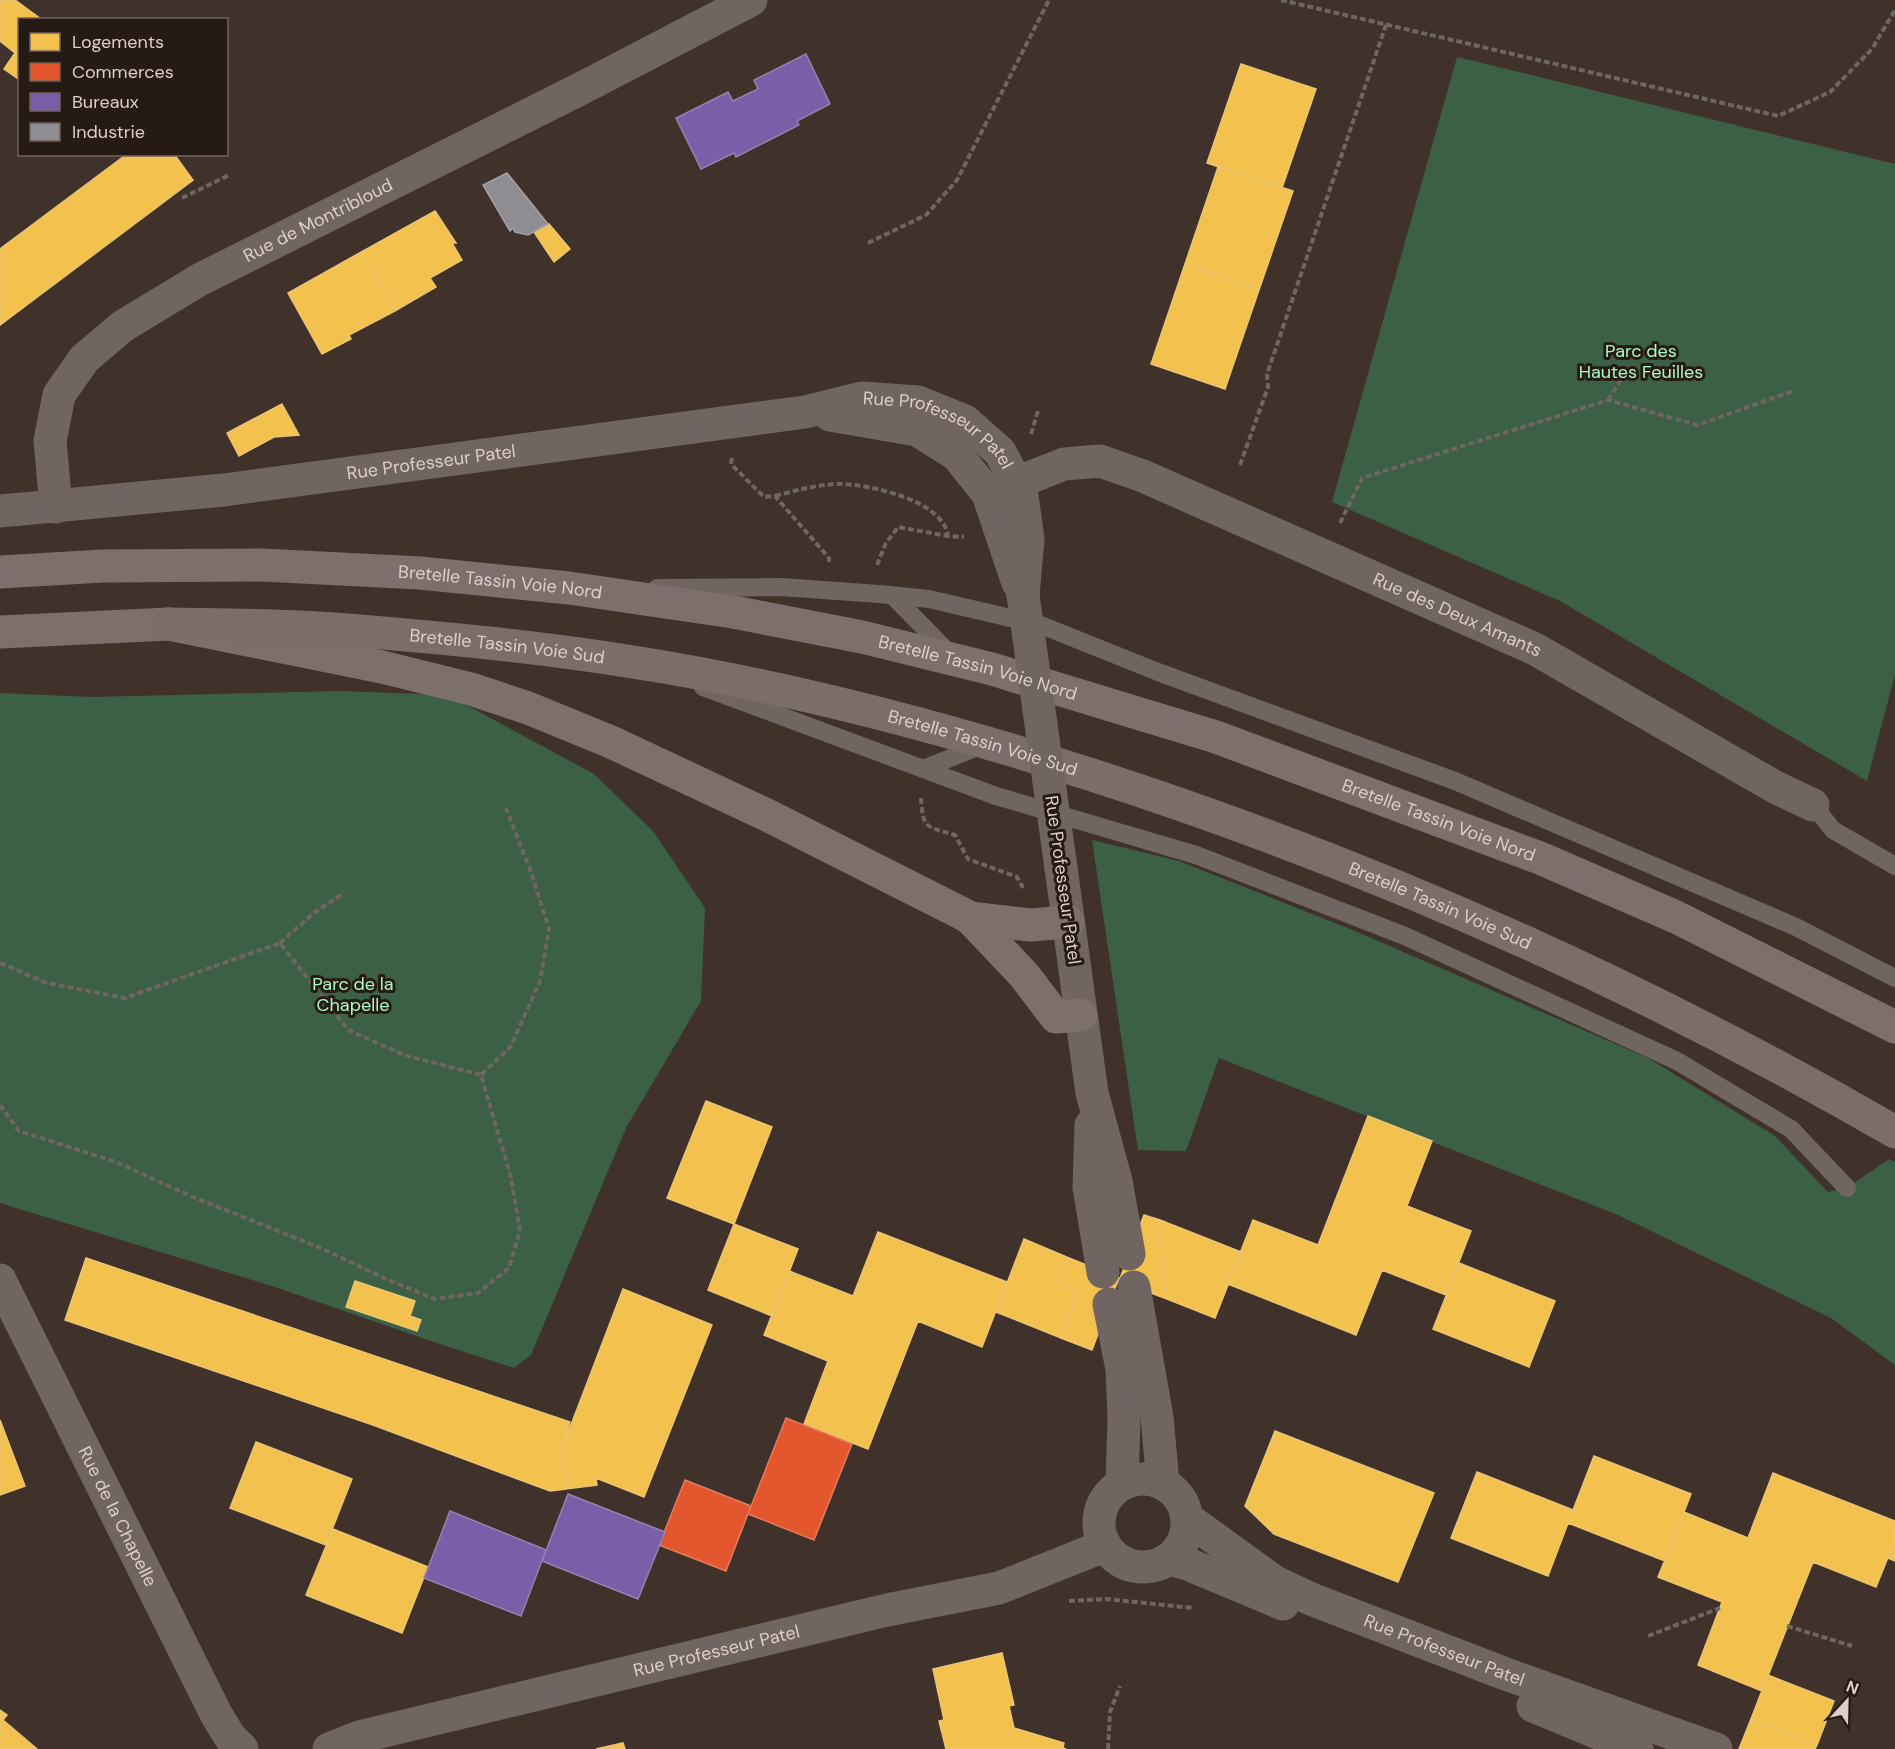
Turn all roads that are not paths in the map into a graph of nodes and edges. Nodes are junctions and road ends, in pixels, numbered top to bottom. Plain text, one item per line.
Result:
1 (751, 0) edge
2 (1002, 488) junction
3 (56, 507) junction
4 (0, 511) edge
5 (0, 572) edge
6 (569, 588) junction
7 (893, 596) junction
8 (169, 624) junction
9 (0, 632) edge
10 (956, 660) junction
11 (637, 662) junction
12 (988, 742) junction
13 (923, 769) junction
14 (1812, 805) joint
15 (1895, 866) edge
16 (970, 918) junction
17 (1068, 922) junction
18 (1895, 978) edge
19 (1081, 1015) junction
20 (1895, 1027) edge
21 (1895, 1132) edge
22 (1847, 1188) dead end
23 (1116, 1263) dead end
24 (0, 1280) edge
25 (1122, 1483) junction
26 (1163, 1483) junction
27 (1188, 1519) junction
28 (1104, 1546) junction
29 (1170, 1559) junction
30 (243, 1749) edge
31 (329, 1749) edge
32 (1637, 1749) edge
33 (1716, 1749) edge

1 - 3 street, Rue de Montribloud
2 - 3 street, Rue Professeur Patel
2 - 14 street, Rue des Deux Amants
2 - 17 street, Rue Professeur Patel, bridge
3 - 4 street
5 - 6 main road, Bretelle Tassin Voie Nord
6 - 7 lane
6 - 10 main road, Bretelle Tassin Voie Nord
7 - 10 lane
7 - 18 lane
8 - 9 main road, Bretelle Tassin Voie Sud
8 - 11 highway, Bretelle Tassin Voie Sud
8 - 16 main road
10 - 20 main road, Bretelle Tassin Voie Nord
11 - 12 highway, Bretelle Tassin Voie Sud
11 - 13 lane
12 - 13 lane
12 - 21 highway, Bretelle Tassin Voie Sud
13 - 22 lane
14 - 15 lane, Rue des Deux Amants
16 - 17 main road
16 - 19 main road
17 - 19 street, Rue Professeur Patel
19 - 23 street, Rue Professeur Patel
24 - 30 street, Rue de la Chapelle
25 - 26 street
25 - 26 street
25 - 28 street
26 - 27 street
27 - 29 street
27 - 33 street, Rue Professeur Patel
28 - 29 street
28 - 31 street, Rue Professeur Patel
29 - 32 street, Rue Professeur Patel

